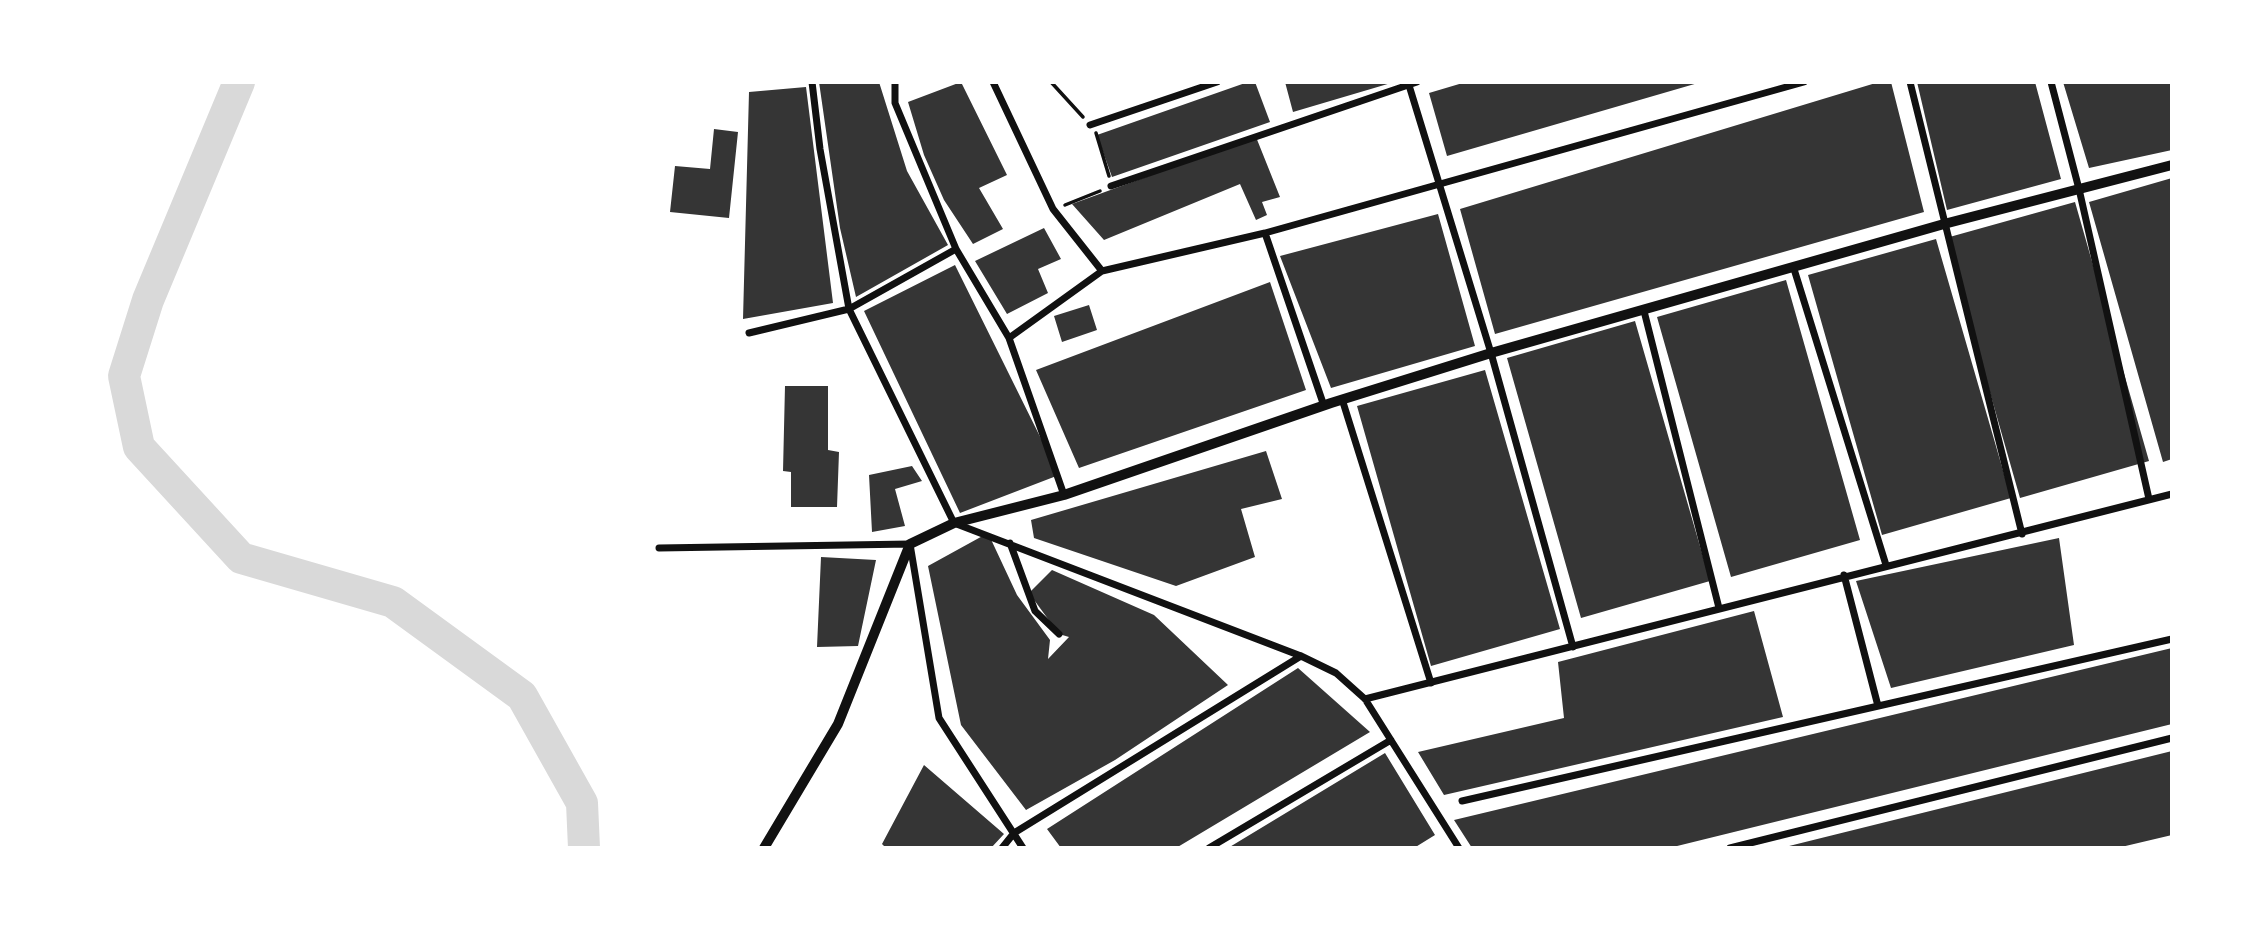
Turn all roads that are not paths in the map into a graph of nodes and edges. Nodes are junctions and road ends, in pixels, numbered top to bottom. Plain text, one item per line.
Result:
1 (812, 82) edge
2 (895, 82) edge
3 (993, 82) edge
4 (1217, 82) edge
5 (1417, 82) edge
6 (1804, 82) edge
7 (1910, 82) edge
8 (2051, 82) edge
9 (1408, 84) edge
10 (1090, 125) road end
11 (2172, 166) edge
12 (1440, 183) junction
13 (1111, 186) road end
14 (2079, 189) junction
15 (1944, 224) junction
16 (1265, 233) junction
17 (956, 249) junction
18 (1794, 269) junction
19 (1102, 271) junction
20 (849, 309) junction
21 (1644, 312) junction
22 (749, 332) dead end
23 (1009, 338) junction
24 (1491, 353) junction
25 (1342, 399) junction
26 (1322, 406) junction
27 (2172, 494) edge
28 (1064, 495) junction
29 (2149, 499) junction
30 (954, 523) junction
31 (2022, 534) junction
32 (1010, 543) junction
33 (909, 544) junction
34 (659, 548) dead end
35 (1886, 565) junction
36 (1844, 575) junction
37 (1719, 608) junction
38 (1059, 634) dead end
39 (2172, 639) edge
40 (1573, 647) junction
41 (1301, 656) junction
42 (1431, 683) junction
43 (1365, 699) junction
44 (1878, 706) junction
45 (2172, 738) edge
46 (1391, 740) junction
47 (1462, 801) dead end
48 (1014, 833) junction
49 (1455, 846) edge
50 (764, 848) edge
51 (1002, 848) edge
52 (1024, 848) edge
53 (1209, 848) edge
54 (1730, 848) edge

1 - 20 street
2 - 17 street
3 - 19 street
4 - 10 street
5 - 9 street
6 - 12 street
7 - 15 street
8 - 14 street
9 - 12 street
9 - 13 street
11 - 14 street
12 - 16 street
12 - 24 street
14 - 15 street
14 - 29 street
15 - 18 street
15 - 31 street
16 - 19 street
16 - 26 street
17 - 20 street
17 - 23 street
18 - 21 street
18 - 35 street
19 - 23 street
20 - 22 street
20 - 30 street
21 - 24 street
21 - 37 street
23 - 28 street
24 - 25 street
24 - 40 street
25 - 26 street
25 - 42 street
26 - 28 street
27 - 29 street
28 - 30 street
29 - 31 street
30 - 32 street
30 - 33 street
31 - 35 street
32 - 38 street
32 - 41 street
33 - 34 street
33 - 48 street
33 - 50 street
35 - 36 street
36 - 37 street
36 - 44 street
37 - 40 street
39 - 44 street
40 - 42 street
41 - 43 street
41 - 48 street
42 - 43 street
43 - 46 street
44 - 47 street
45 - 54 street
46 - 49 street
46 - 53 street
48 - 51 street
48 - 52 street

